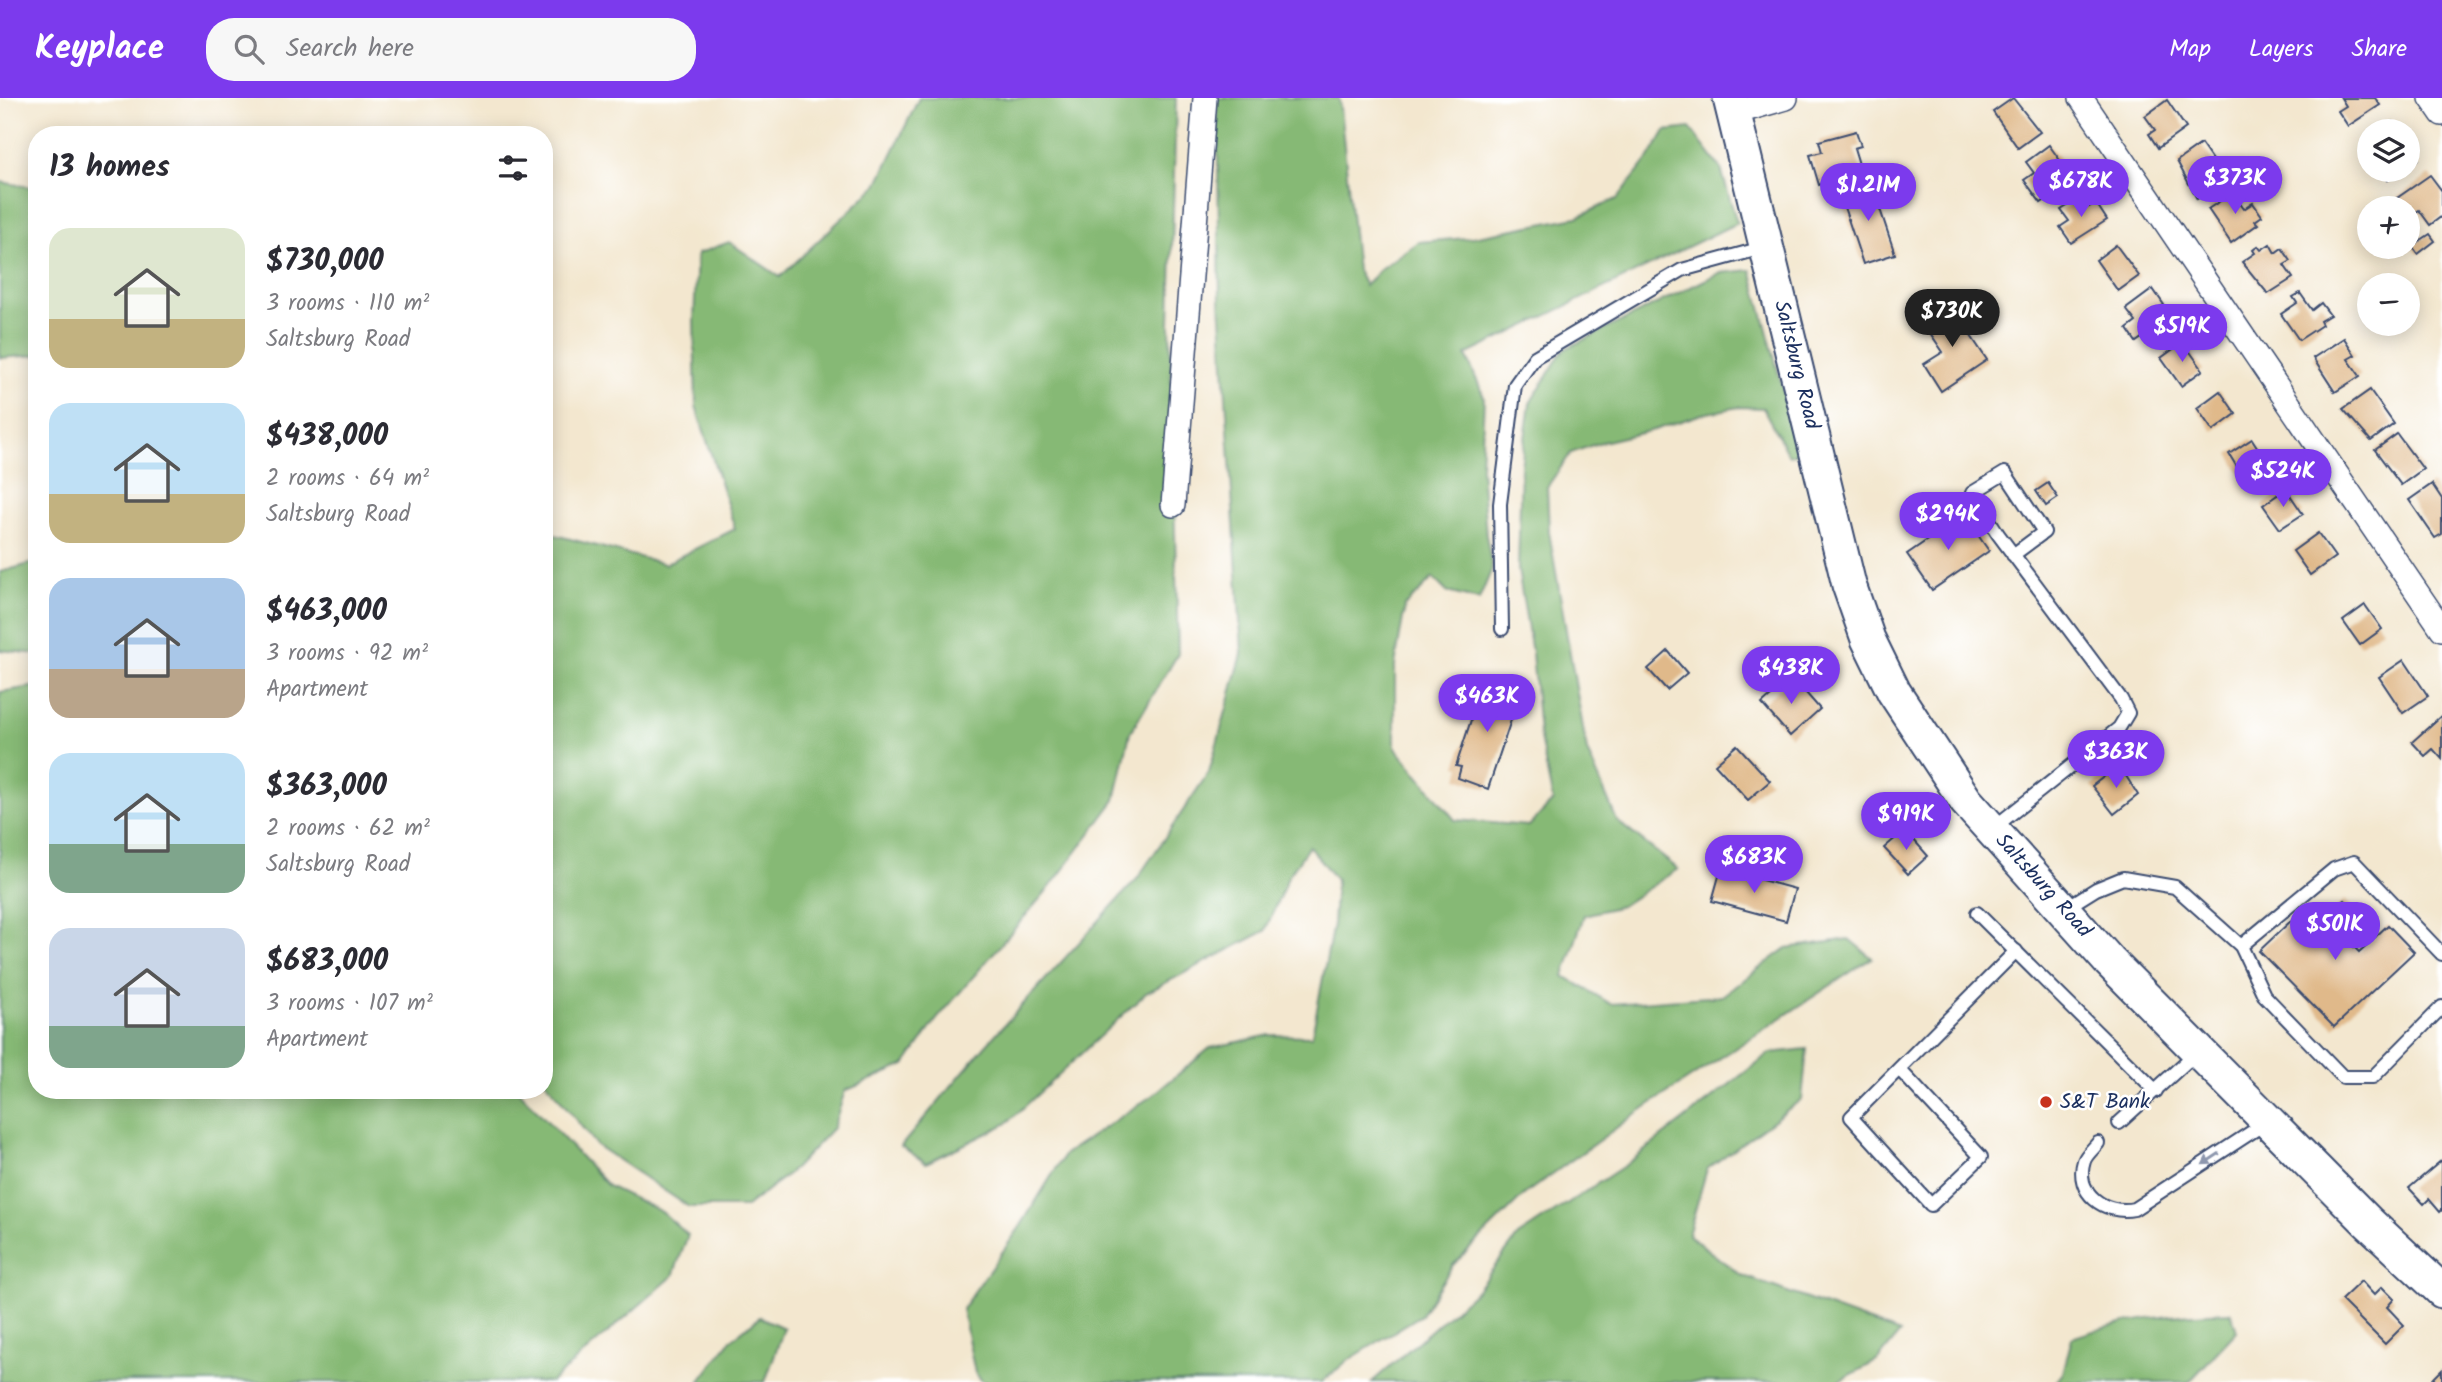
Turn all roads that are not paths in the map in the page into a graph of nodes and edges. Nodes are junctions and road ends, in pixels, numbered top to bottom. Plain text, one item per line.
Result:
1 (1205, 98) edge
2 (1786, 98) edge
3 (2081, 98) edge
4 (2431, 98) edge
5 (1732, 105) edge
6 (2442, 114) edge
7 (1767, 247) junction
8 (1173, 505) dead end
9 (2013, 555) junction
10 (1502, 629) dead end
11 (2442, 629) edge
12 (1992, 829) junction
13 (2064, 909) junction
14 (1977, 913) dead end
15 (2241, 946) junction
16 (2016, 951) junction
17 (2442, 954) edge
18 (2442, 1007) edge
19 (2198, 1052) junction
20 (1899, 1069) junction
21 (2155, 1091) junction
22 (2268, 1122) junction
23 (2119, 1123) dead end
24 (2098, 1143) dead end
25 (2442, 1291) edge

1 - 8 street
2 - 5 street
3 - 11 street
4 - 6 street
5 - 7 main road, Saltsburg Road
7 - 10 lane
7 - 12 main road, Saltsburg Road
9 - 9 lane
9 - 12 lane
12 - 13 main road, Saltsburg Road
13 - 15 lane
13 - 19 main road, Saltsburg Road
14 - 16 lane
15 - 17 lane
15 - 18 lane
16 - 20 lane
16 - 21 lane
19 - 21 lane
19 - 22 main road, Saltsburg Road
20 - 20 lane
21 - 23 lane
22 -> 24 lane
22 - 25 main road, Saltsburg Road

